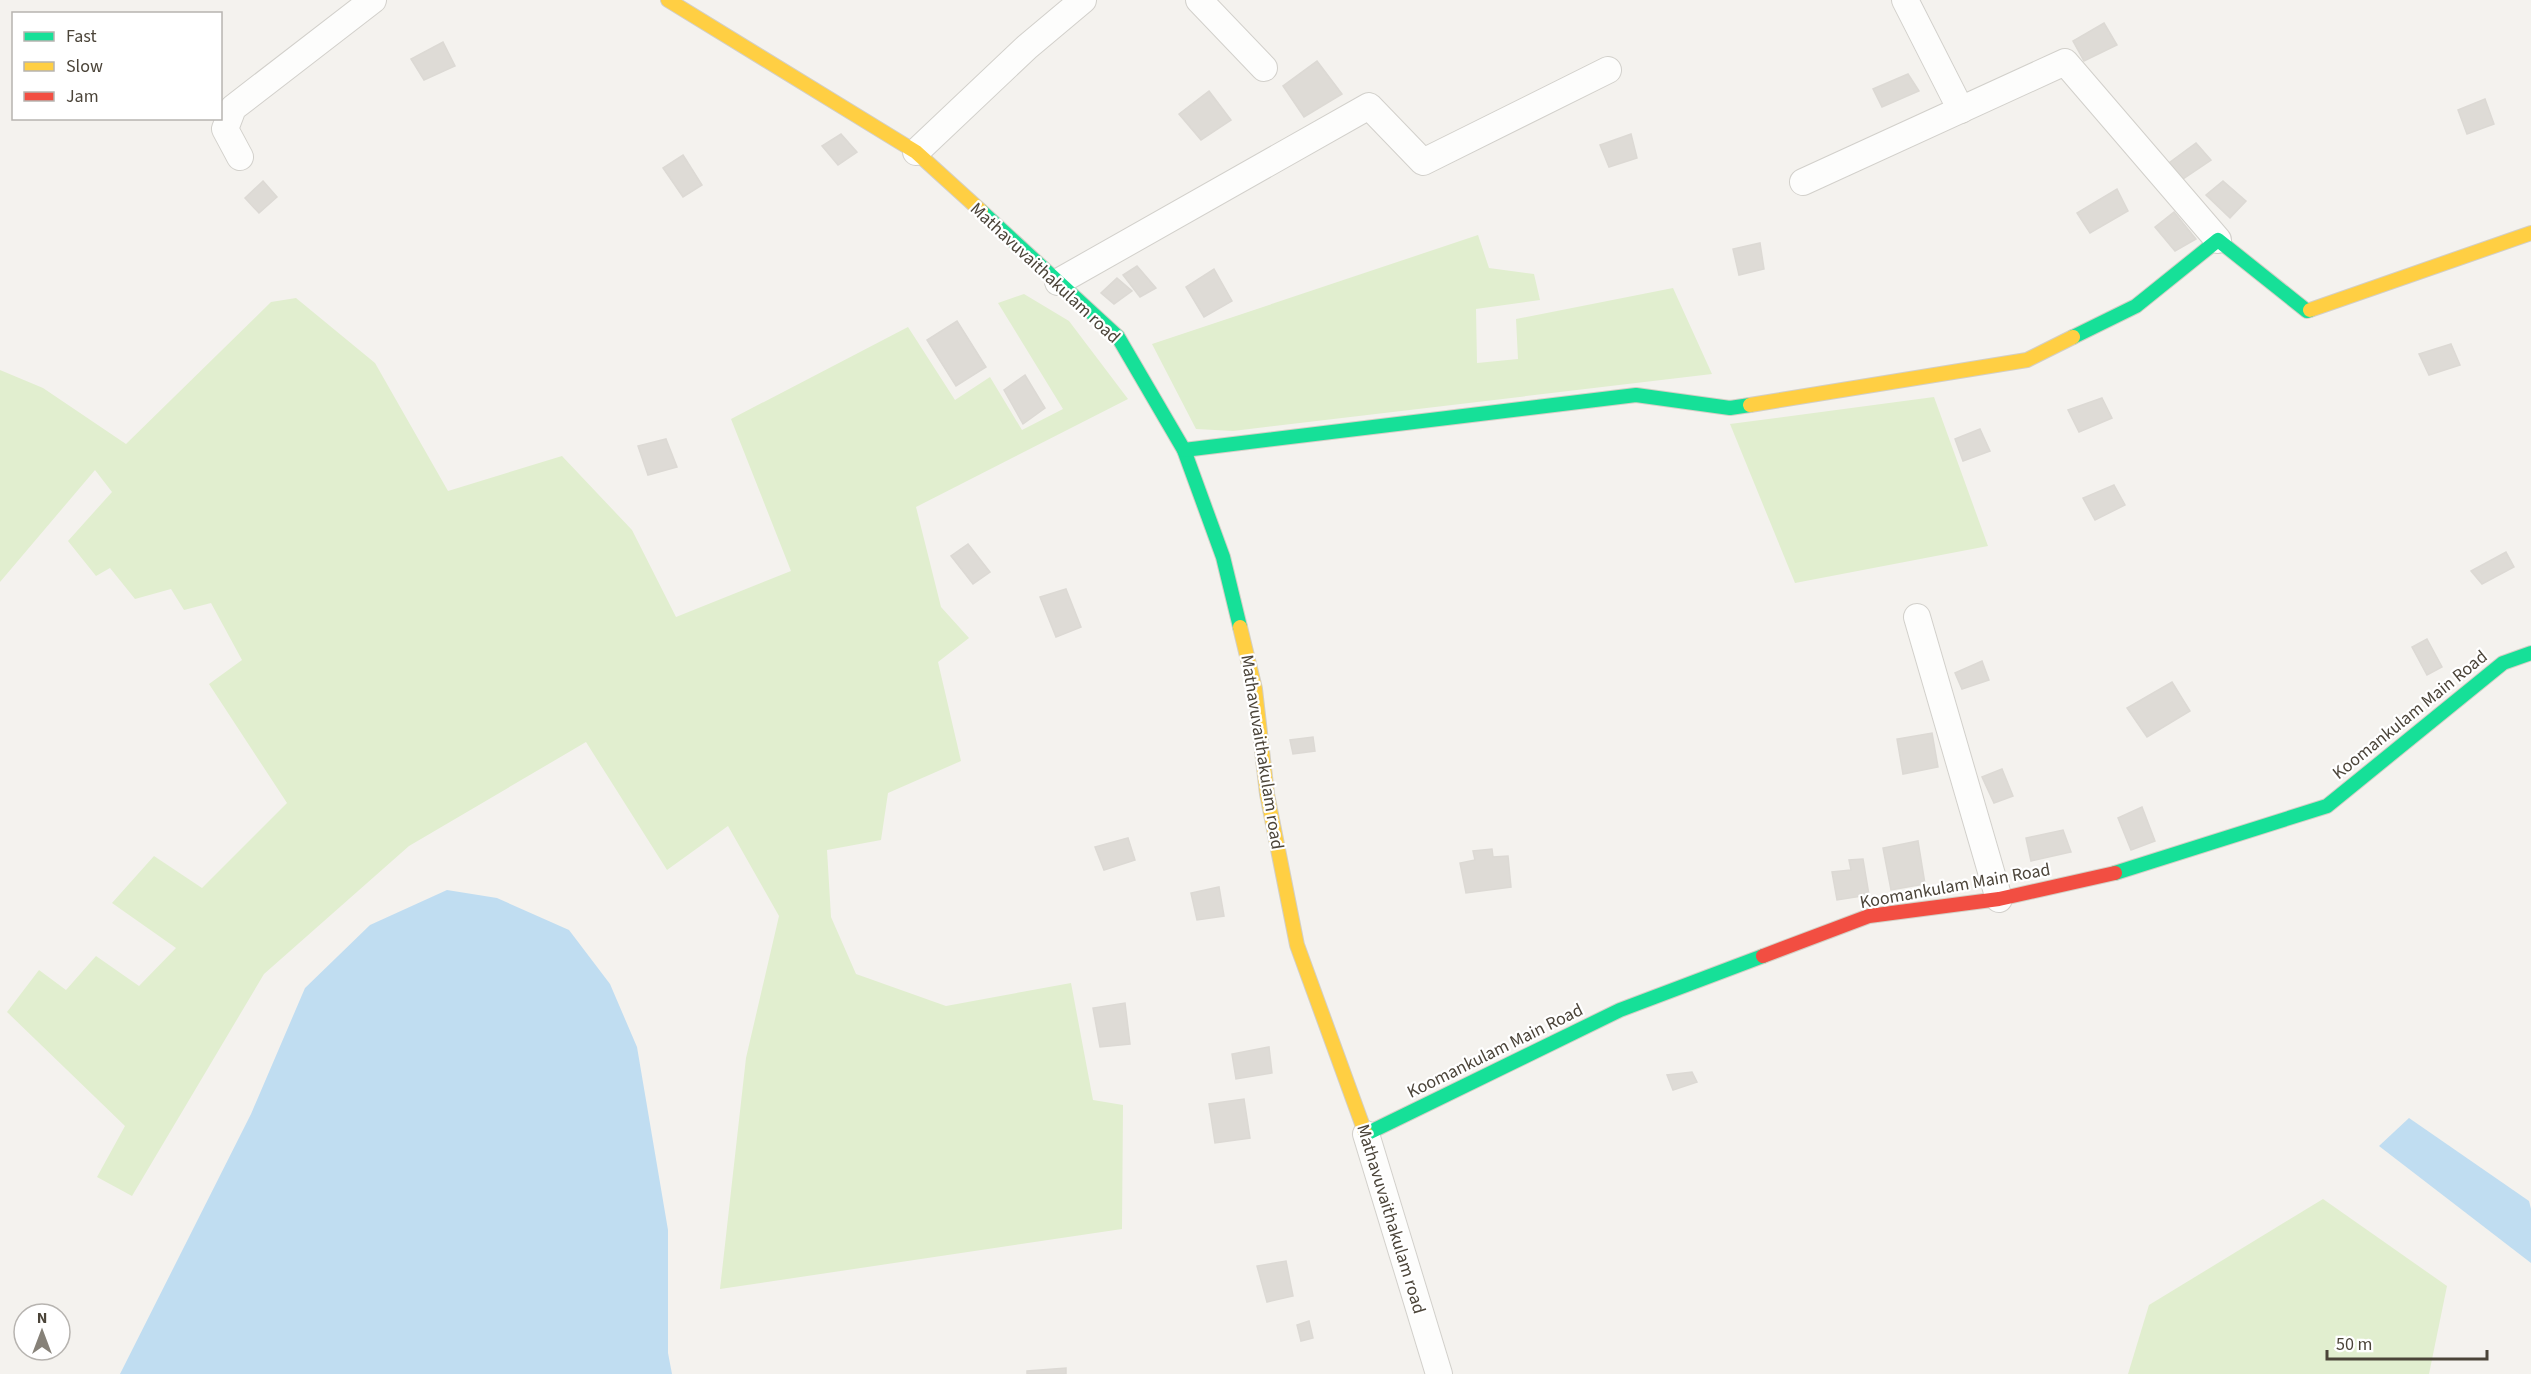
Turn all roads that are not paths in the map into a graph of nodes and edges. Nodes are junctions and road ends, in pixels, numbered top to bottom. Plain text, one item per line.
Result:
1 (373, 0) edge
2 (668, 0) edge
3 (1083, 0) edge
4 (1199, 0) edge
5 (1905, 0) edge
6 (1264, 68) dead end
7 (1608, 70) dead end
8 (1960, 110) junction
9 (916, 152) junction
10 (240, 157) dead end
11 (1803, 182) dead end
12 (2531, 233) edge
13 (2218, 240) junction
14 (1058, 282) junction
15 (1184, 450) junction
16 (1917, 617) dead end
17 (2531, 653) edge
18 (2000, 899) junction
19 (1366, 1134) junction
20 (1439, 1374) edge

1 - 10 street
2 - 9 street, Mathavuvaithakulam road
3 - 9 street
4 - 6 street
5 - 8 street
7 - 14 street
8 - 11 street
8 - 13 street
9 - 14 street, Mathavuvaithakulam road
12 - 13 street
13 - 15 street
14 - 15 street, Mathavuvaithakulam road
15 - 19 street, Mathavuvaithakulam road
16 - 18 street
17 - 18 street, Koomankulam Main Road
18 - 19 street, Koomankulam Main Road
19 - 20 street, Mathavuvaithakulam road

